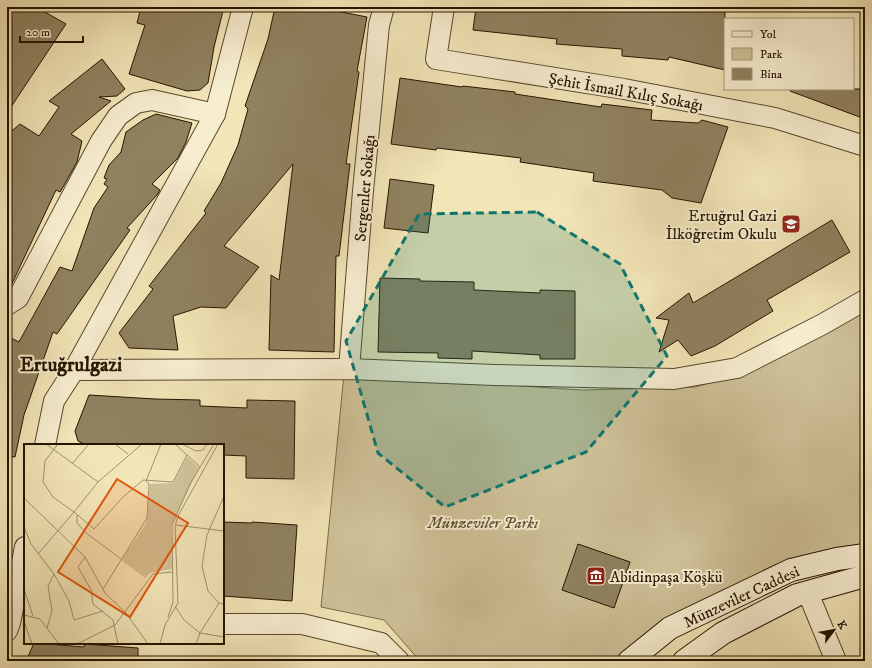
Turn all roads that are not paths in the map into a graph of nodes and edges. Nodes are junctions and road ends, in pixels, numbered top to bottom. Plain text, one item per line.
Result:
1 (243, 7) edge
2 (384, 7) edge
3 (444, 7) edge
4 (214, 114) junction
5 (865, 146) edge
6 (865, 300) edge
7 (7, 305) edge
8 (349, 369) junction
9 (74, 370) junction
10 (45, 444) edge
11 (24, 553) edge
12 (865, 554) edge
13 (865, 576) edge
14 (808, 593) junction
15 (224, 624) edge
16 (12, 625) edge
17 (399, 661) edge
18 (629, 661) edge
19 (684, 661) edge
20 (836, 661) edge

1 - 4 street
2 - 8 street, Sergenler Sokağı
3 - 5 street, Şehit İsmail Kılıç Sokağı
4 - 7 street
4 - 9 street
6 - 8 street
8 - 9 street
9 - 10 street
11 - 16 street
12 - 18 main road, Münzeviler Caddesi
13 - 14 main road, Münzeviler Caddesi
14 - 19 main road, Münzeviler Caddesi
14 - 20 street
15 - 17 street

